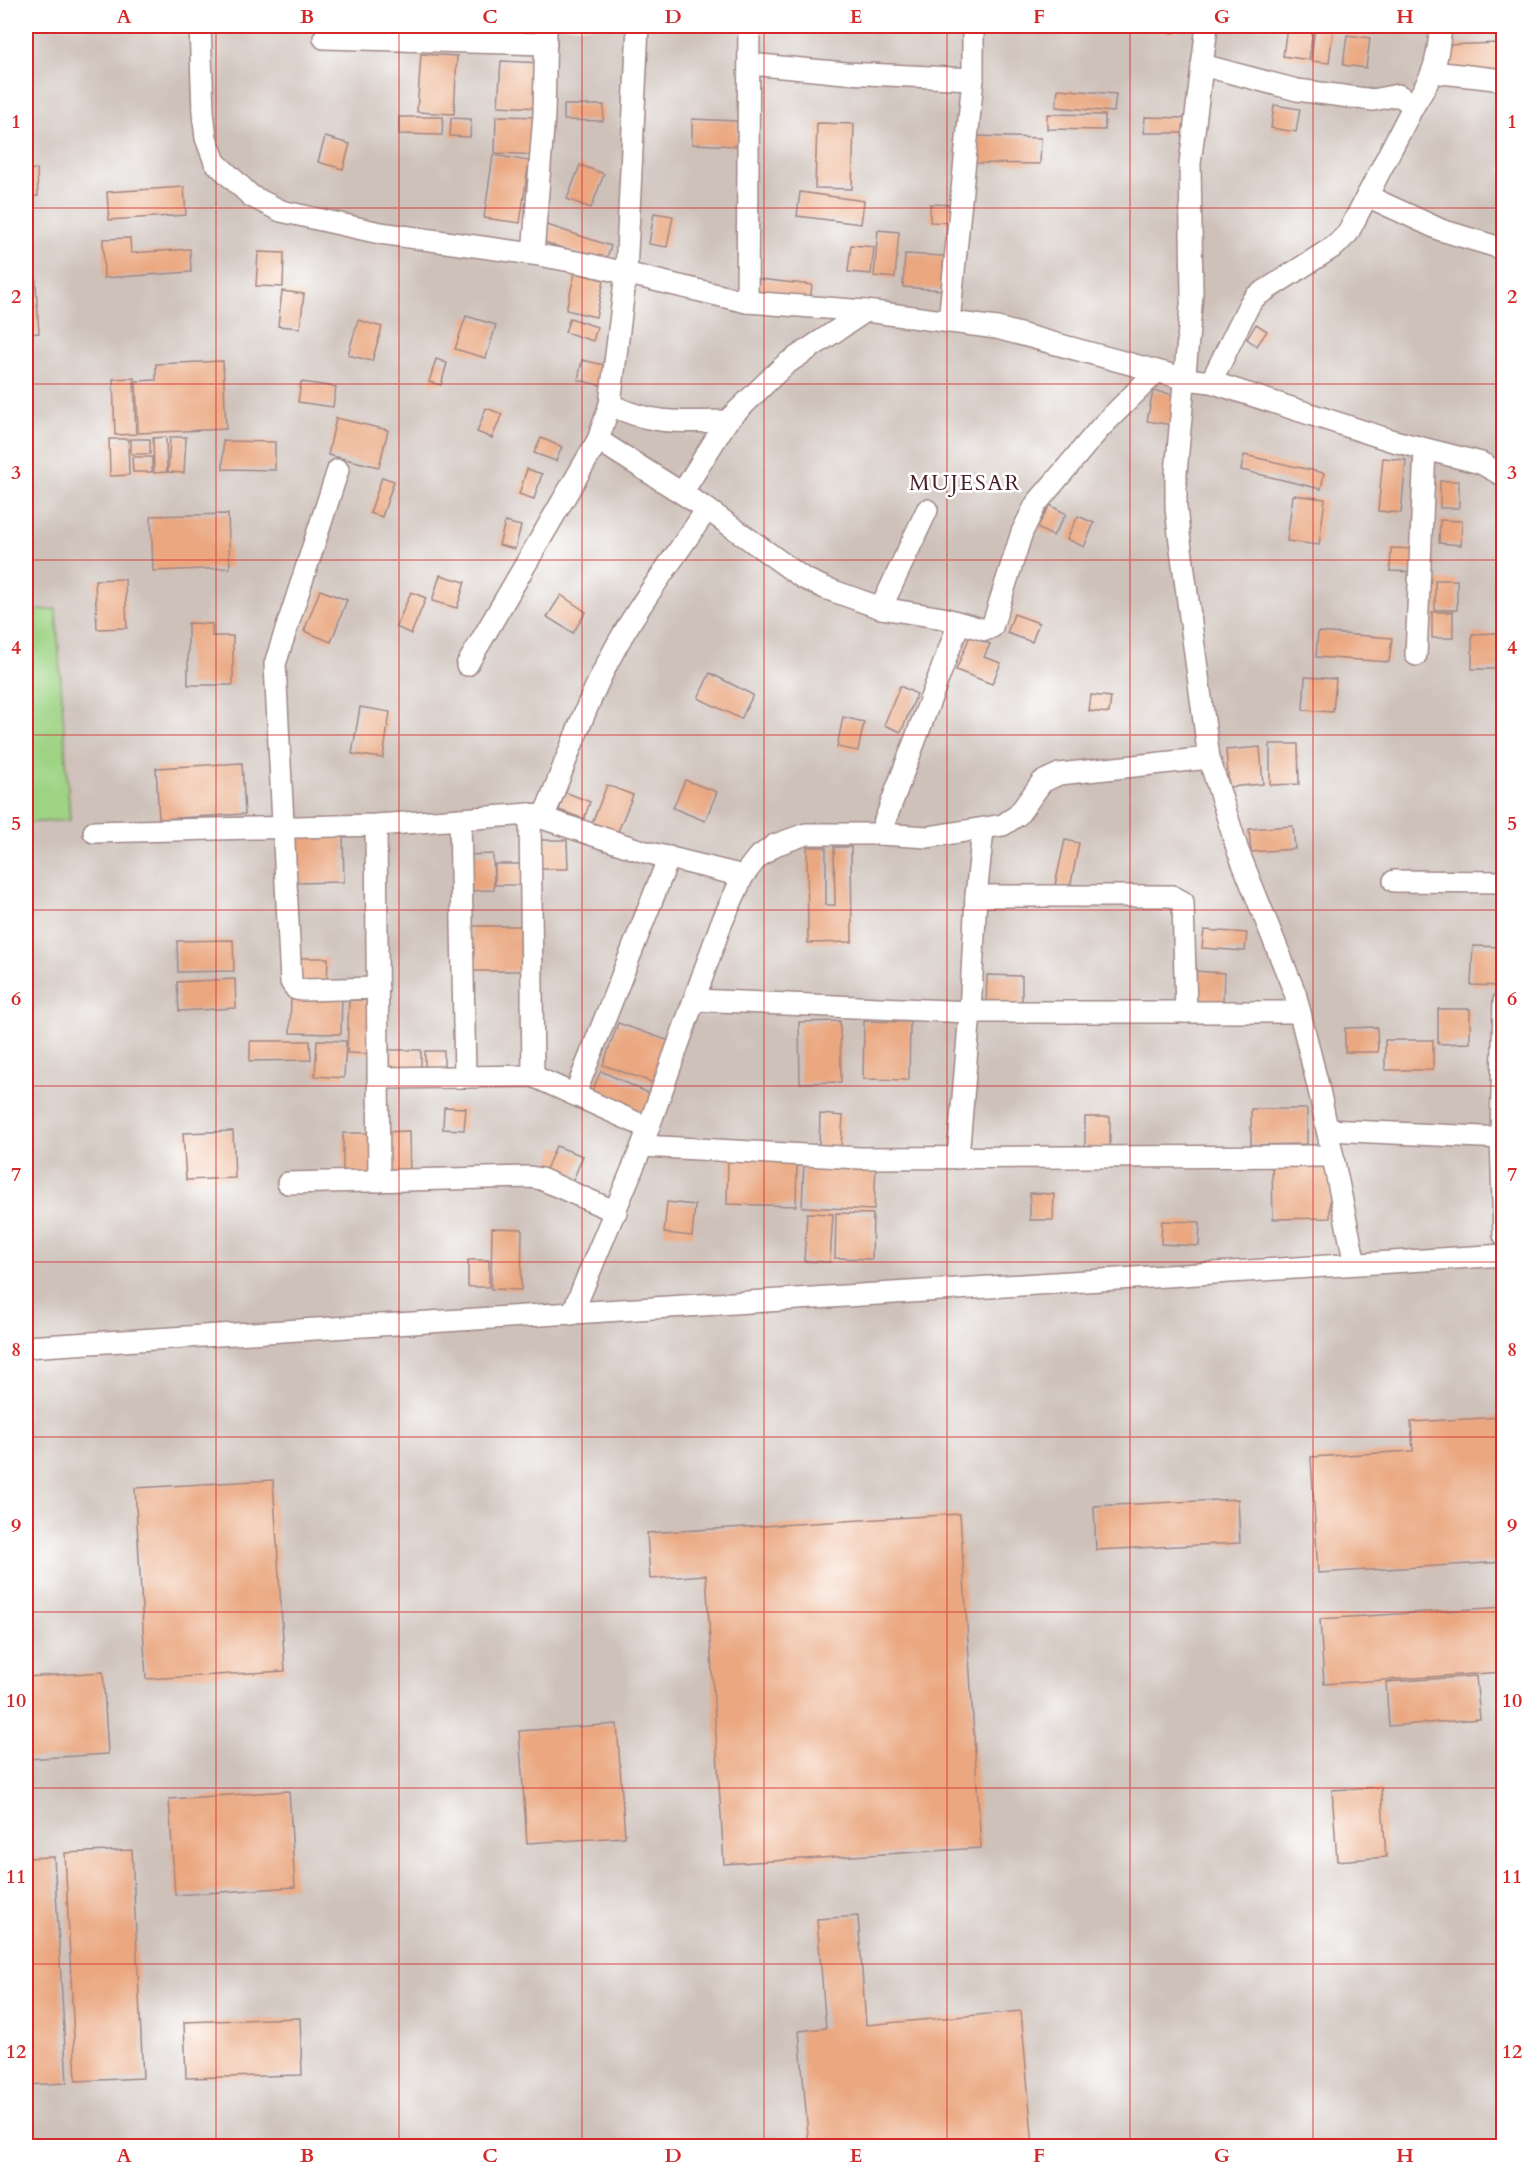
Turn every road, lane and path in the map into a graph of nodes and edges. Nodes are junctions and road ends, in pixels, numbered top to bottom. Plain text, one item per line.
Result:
1 (200, 26) edge
2 (638, 26) edge
3 (749, 26) edge
4 (973, 26) edge
5 (1208, 26) edge
6 (1440, 26) edge
7 (546, 35) edge
8 (324, 38) dead end
9 (750, 64) junction
10 (1202, 65) junction
11 (1433, 72) junction
12 (973, 79) junction
13 (1503, 80) edge
14 (1414, 105) junction
15 (1367, 196) junction
16 (1503, 249) edge
17 (533, 254) junction
18 (626, 273) junction
19 (747, 302) junction
20 (866, 311) junction
21 (949, 322) junction
22 (1157, 371) junction
23 (1186, 379) junction
24 (1211, 382) junction
25 (610, 404) junction
26 (727, 421) junction
27 (598, 440) junction
28 (1425, 449) junction
29 (338, 471) dead end
30 (1503, 476) edge
31 (682, 492) junction
32 (707, 509) junction
33 (927, 510) dead end
34 (880, 608) junction
35 (959, 624) junction
36 (1416, 655) dead end
37 (467, 665) dead end
38 (1209, 758) junction
39 (537, 816) junction
40 (460, 819) junction
41 (376, 825) junction
42 (285, 828) junction
43 (983, 830) junction
44 (94, 832) dead end
45 (880, 834) junction
46 (669, 857) junction
47 (742, 876) junction
48 (1394, 880) dead end
49 (1503, 882) edge
50 (976, 896) junction
51 (378, 988) junction
52 (695, 1000) junction
53 (1503, 1001) edge
54 (970, 1012) junction
55 (1186, 1012) junction
56 (1300, 1012) junction
57 (533, 1076) junction
58 (465, 1077) junction
59 (379, 1078) junction
60 (575, 1094) junction
61 (1327, 1130) junction
62 (645, 1137) junction
63 (1502, 1138) edge
64 (1333, 1156) junction
65 (958, 1158) junction
66 (379, 1181) junction
67 (288, 1183) dead end
68 (616, 1212) junction
69 (1503, 1235) edge
70 (1503, 1255) edge
71 (1355, 1264) junction
72 (572, 1314) junction
73 (26, 1347) edge

1 - 17 street
2 - 18 street
3 - 9 street
4 - 12 street
5 - 10 street
6 - 11 street
7 - 8 street
7 - 17 street
9 - 12 street
9 - 19 street
10 - 14 street
10 - 23 street
11 - 13 street
11 - 14 street
12 - 21 street
14 - 15 street
15 - 16 street
15 - 24 street
17 - 18 street
18 - 19 street
18 - 25 street
19 - 20 street
20 - 21 street
20 - 26 street
21 - 22 street
22 - 23 street
22 - 35 street
23 - 24 street
23 - 38 street
24 - 28 street
25 - 26 street
25 - 27 street
26 - 31 street
27 - 31 street
27 - 37 street
28 - 30 street
28 - 36 street
29 - 42 street
31 - 32 street
32 - 34 street
32 - 39 street
33 - 34 street
34 - 35 street
35 - 45 street
38 - 43 street
38 - 56 street
39 - 40 street
39 - 46 street
39 - 57 street
40 - 41 street
40 - 58 street
41 - 42 street
41 - 51 street
42 - 44 street
42 - 51 street
43 - 45 street
43 - 50 street
45 - 47 street
46 - 47 street
46 - 60 street
47 - 52 street
48 - 49 street
50 - 54 street
50 - 55 street
51 - 59 street
52 - 54 street
52 - 62 street
53 - 63 street
54 - 55 street
54 - 65 street
55 - 56 street
56 - 61 street
57 - 58 street
57 - 60 street
58 - 59 street
59 - 66 street
60 - 62 street
61 - 63 street
61 - 64 street
62 - 65 street
62 - 68 street
63 - 69 street
64 - 65 street
64 - 71 street
66 - 67 street
66 - 68 street
68 - 72 street
70 - 71 street
71 - 72 street
72 - 73 street

